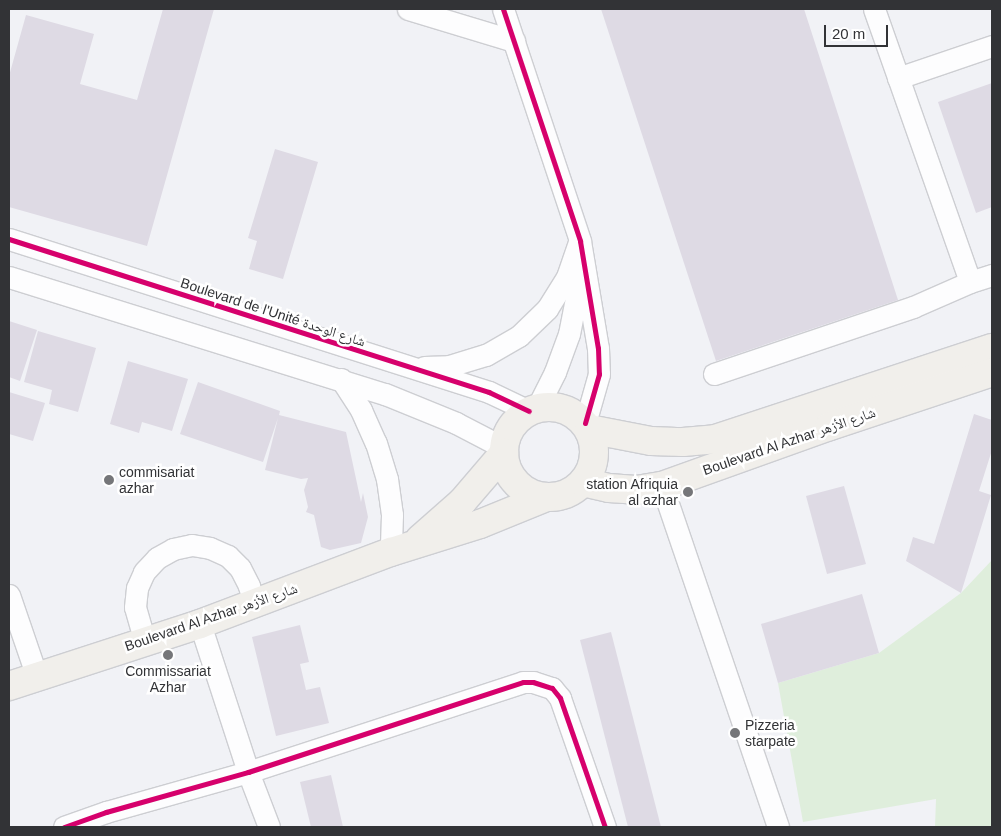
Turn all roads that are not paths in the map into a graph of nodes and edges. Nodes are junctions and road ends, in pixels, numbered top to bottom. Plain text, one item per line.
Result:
1 (408, 9) edge
2 (504, 9) edge
3 (874, 9) edge
4 (514, 41) junction
5 (992, 46) edge
6 (898, 78) junction
7 (9, 239) edge
8 (581, 248) junction
9 (992, 275) edge
10 (9, 277) edge
11 (970, 282) junction
12 (992, 348) edge
13 (411, 368) junction
14 (992, 372) edge
15 (714, 374) dead end
16 (341, 379) junction
17 (533, 410) junction
18 (587, 426) junction
19 (504, 451) junction
20 (583, 482) junction
21 (662, 486) junction
22 (546, 497) junction
23 (402, 548) junction
24 (9, 595) edge
25 (254, 604) junction
26 (200, 624) junction
27 (144, 642) junction
28 (37, 677) junction
29 (9, 686) edge
30 (248, 772) junction
31 (64, 827) edge
32 (269, 827) edge
33 (605, 827) edge
34 (778, 827) edge

1 - 4 street
2 - 4 street
3 - 6 street
4 - 8 street
5 - 6 street
6 - 11 street
7 - 13 street, Boulevard de l'Unité شارع الوحدة
8 - 13 street
8 - 17 street
8 - 18 street
9 - 11 street
10 - 16 street
11 - 15 street
12 - 18 main road, Boulevard Al Azhar شارع الأزهر
13 - 17 street, Boulevard de l'Unité شارع الوحدة
14 - 21 main road, Boulevard Al Azhar شارع الأزهر
16 - 19 street
16 - 23 street
17 - 18 main road
17 - 19 main road
18 - 20 main road
19 - 22 main road
19 - 23 main road, Boulevard Al Azhar شارع الأزهر
20 - 21 main road, Boulevard Al Azhar شارع الأزهر
20 - 22 main road
21 - 34 street
22 - 23 main road, Boulevard Al Azhar شارع الأزهر
23 - 25 main road, Boulevard Al Azhar شارع الأزهر
24 - 28 street
25 - 26 main road, Boulevard Al Azhar شارع الأزهر
25 - 27 street
26 - 27 main road, Boulevard Al Azhar شارع الأزهر
26 - 30 street
27 - 28 main road, Boulevard Al Azhar شارع الأزهر
28 - 29 main road, Boulevard Al Azhar شارع الأزهر
30 - 31 street
30 - 32 street
30 - 33 street

